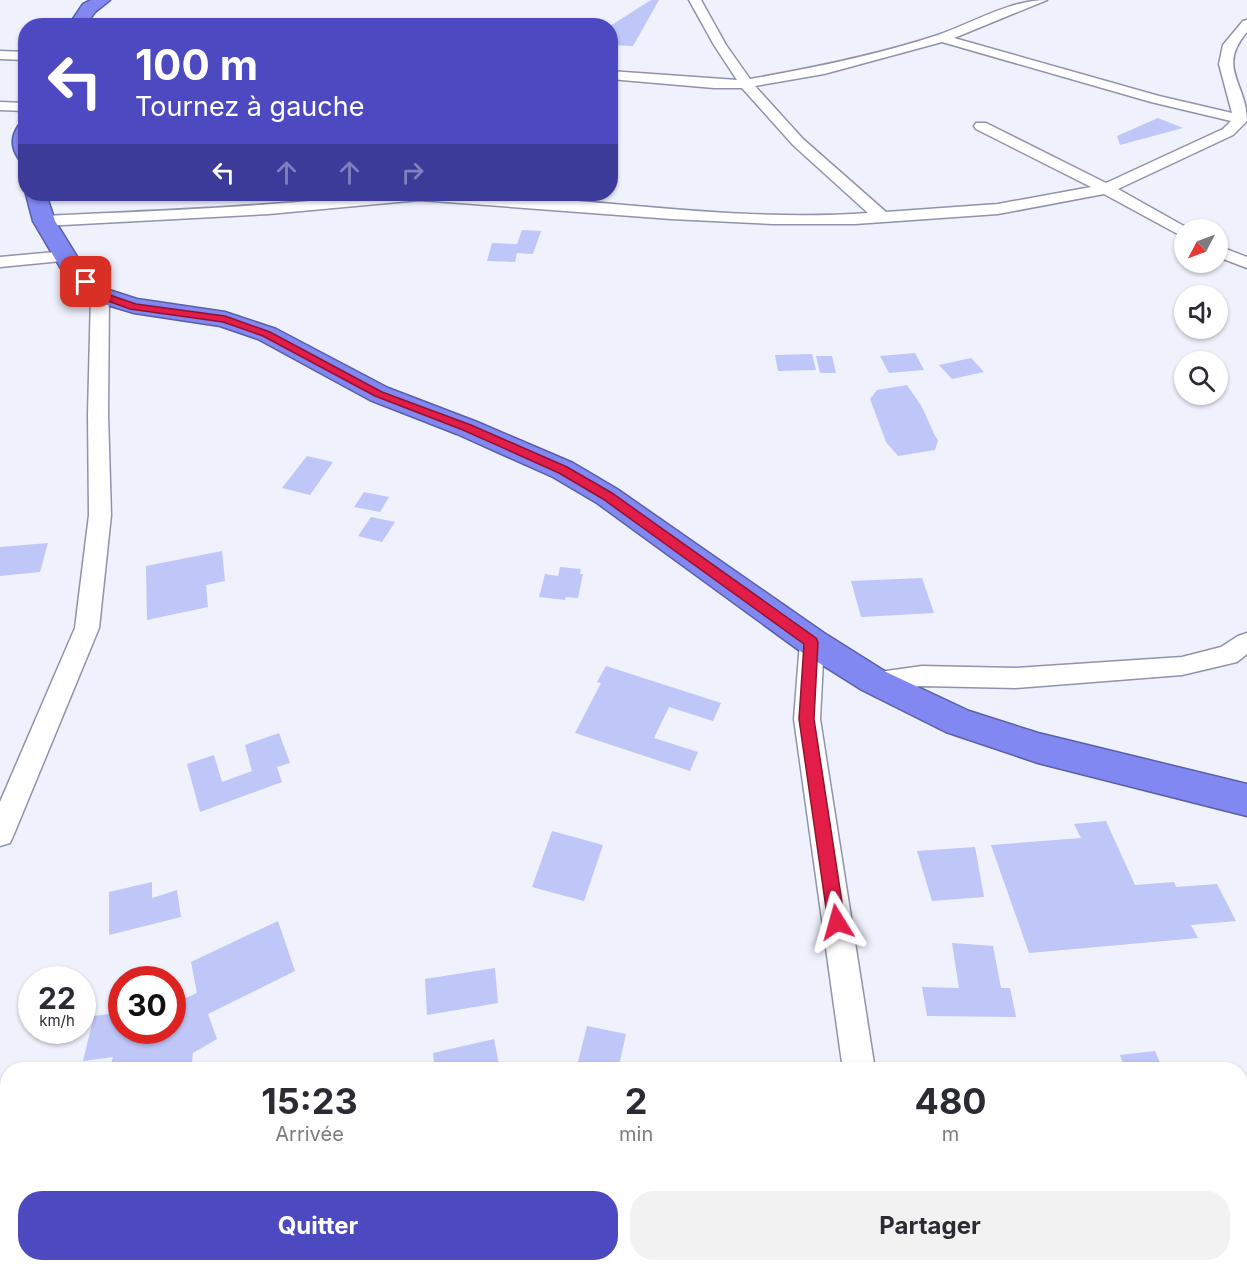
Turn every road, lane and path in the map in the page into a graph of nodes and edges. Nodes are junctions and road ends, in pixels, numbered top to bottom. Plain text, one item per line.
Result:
1 (102, 0) edge
2 (694, 0) edge
3 (1041, 0) edge
4 (84, 18) edge
5 (1247, 24) edge
6 (942, 38) junction
7 (0, 55) edge
8 (18, 56) edge
9 (618, 76) edge
10 (746, 84) junction
11 (0, 106) edge
12 (18, 107) edge
13 (1241, 119) junction
14 (981, 126) dead end
15 (1106, 189) junction
16 (355, 201) edge
17 (499, 201) edge
18 (40, 207) edge
19 (881, 216) junction
20 (1174, 227) edge
21 (1228, 255) edge
22 (66, 256) junction
23 (0, 262) edge
24 (1247, 263) edge
25 (100, 295) junction
26 (812, 642) junction
27 (1247, 642) edge
28 (874, 681) junction
29 (1247, 800) edge
30 (0, 834) edge
31 (859, 1062) edge

1 - 4 highway
2 - 10 street
3 - 6 street
5 - 13 street
6 - 10 street
6 - 13 street
7 - 8 street
9 - 10 street
10 - 19 street
11 - 12 street
13 - 15 street
14 - 15 street
15 - 19 street
15 - 20 street
16 - 18 street
17 - 19 street
18 - 22 highway
21 - 24 street
22 - 23 street
22 - 25 highway
25 - 26 highway
25 - 30 street
26 - 28 highway
26 - 31 street
27 - 28 street
28 - 29 highway

